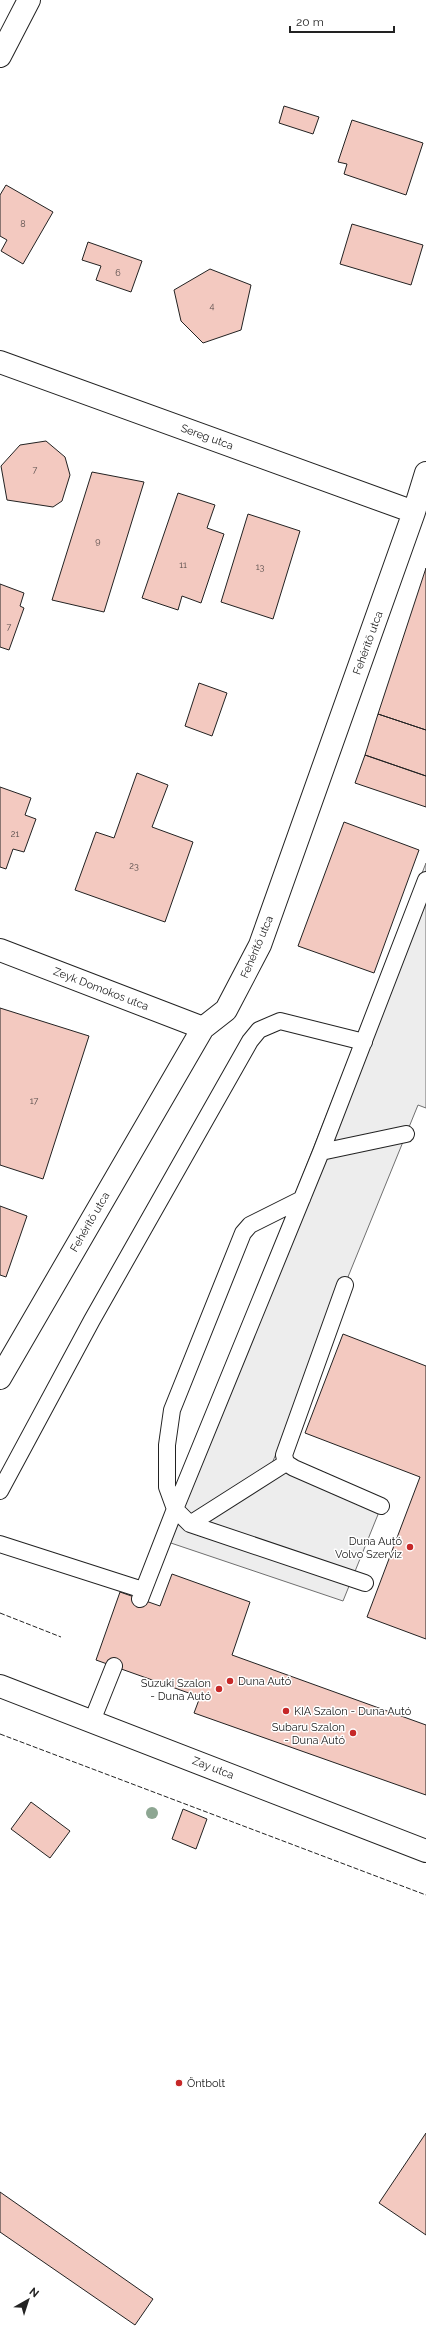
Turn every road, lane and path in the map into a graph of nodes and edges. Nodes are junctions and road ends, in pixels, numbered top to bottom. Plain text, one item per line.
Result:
1 (29, 0) edge
2 (0, 56) edge
3 (0, 362) edge
4 (426, 473) edge
5 (414, 512) junction
6 (426, 880) edge
7 (0, 950) edge
8 (203, 1028) junction
9 (364, 1042) junction
10 (406, 1134) dead end
11 (321, 1152) junction
12 (302, 1199) junction
13 (345, 1285) dead end
14 (0, 1378) edge
15 (286, 1463) junction
16 (0, 1491) edge
17 (381, 1506) dead end
18 (175, 1509) junction
19 (190, 1524) junction
20 (0, 1544) edge
21 (364, 1583) dead end
22 (114, 1666) dead end
23 (0, 1686) edge
24 (92, 1721) junction
25 (426, 1851) edge

1 - 2 street
3 - 5 street, Sereg utca
4 - 5 street, Fehérítő utca
5 - 8 street, Fehérítő utca
6 - 9 lane
7 - 8 street, Zeyk Domokos utca
8 - 14 street, Fehérítő utca
9 - 11 lane
9 - 16 lane
10 - 11 lane
11 - 12 lane
12 - 18 lane
12 - 18 lane
13 - 15 lane
15 - 17 lane
15 - 19 lane
18 - 19 lane
18 - 20 lane
19 - 21 lane
22 - 24 lane
23 - 24 street, Zay utca
24 - 25 street, Zay utca

